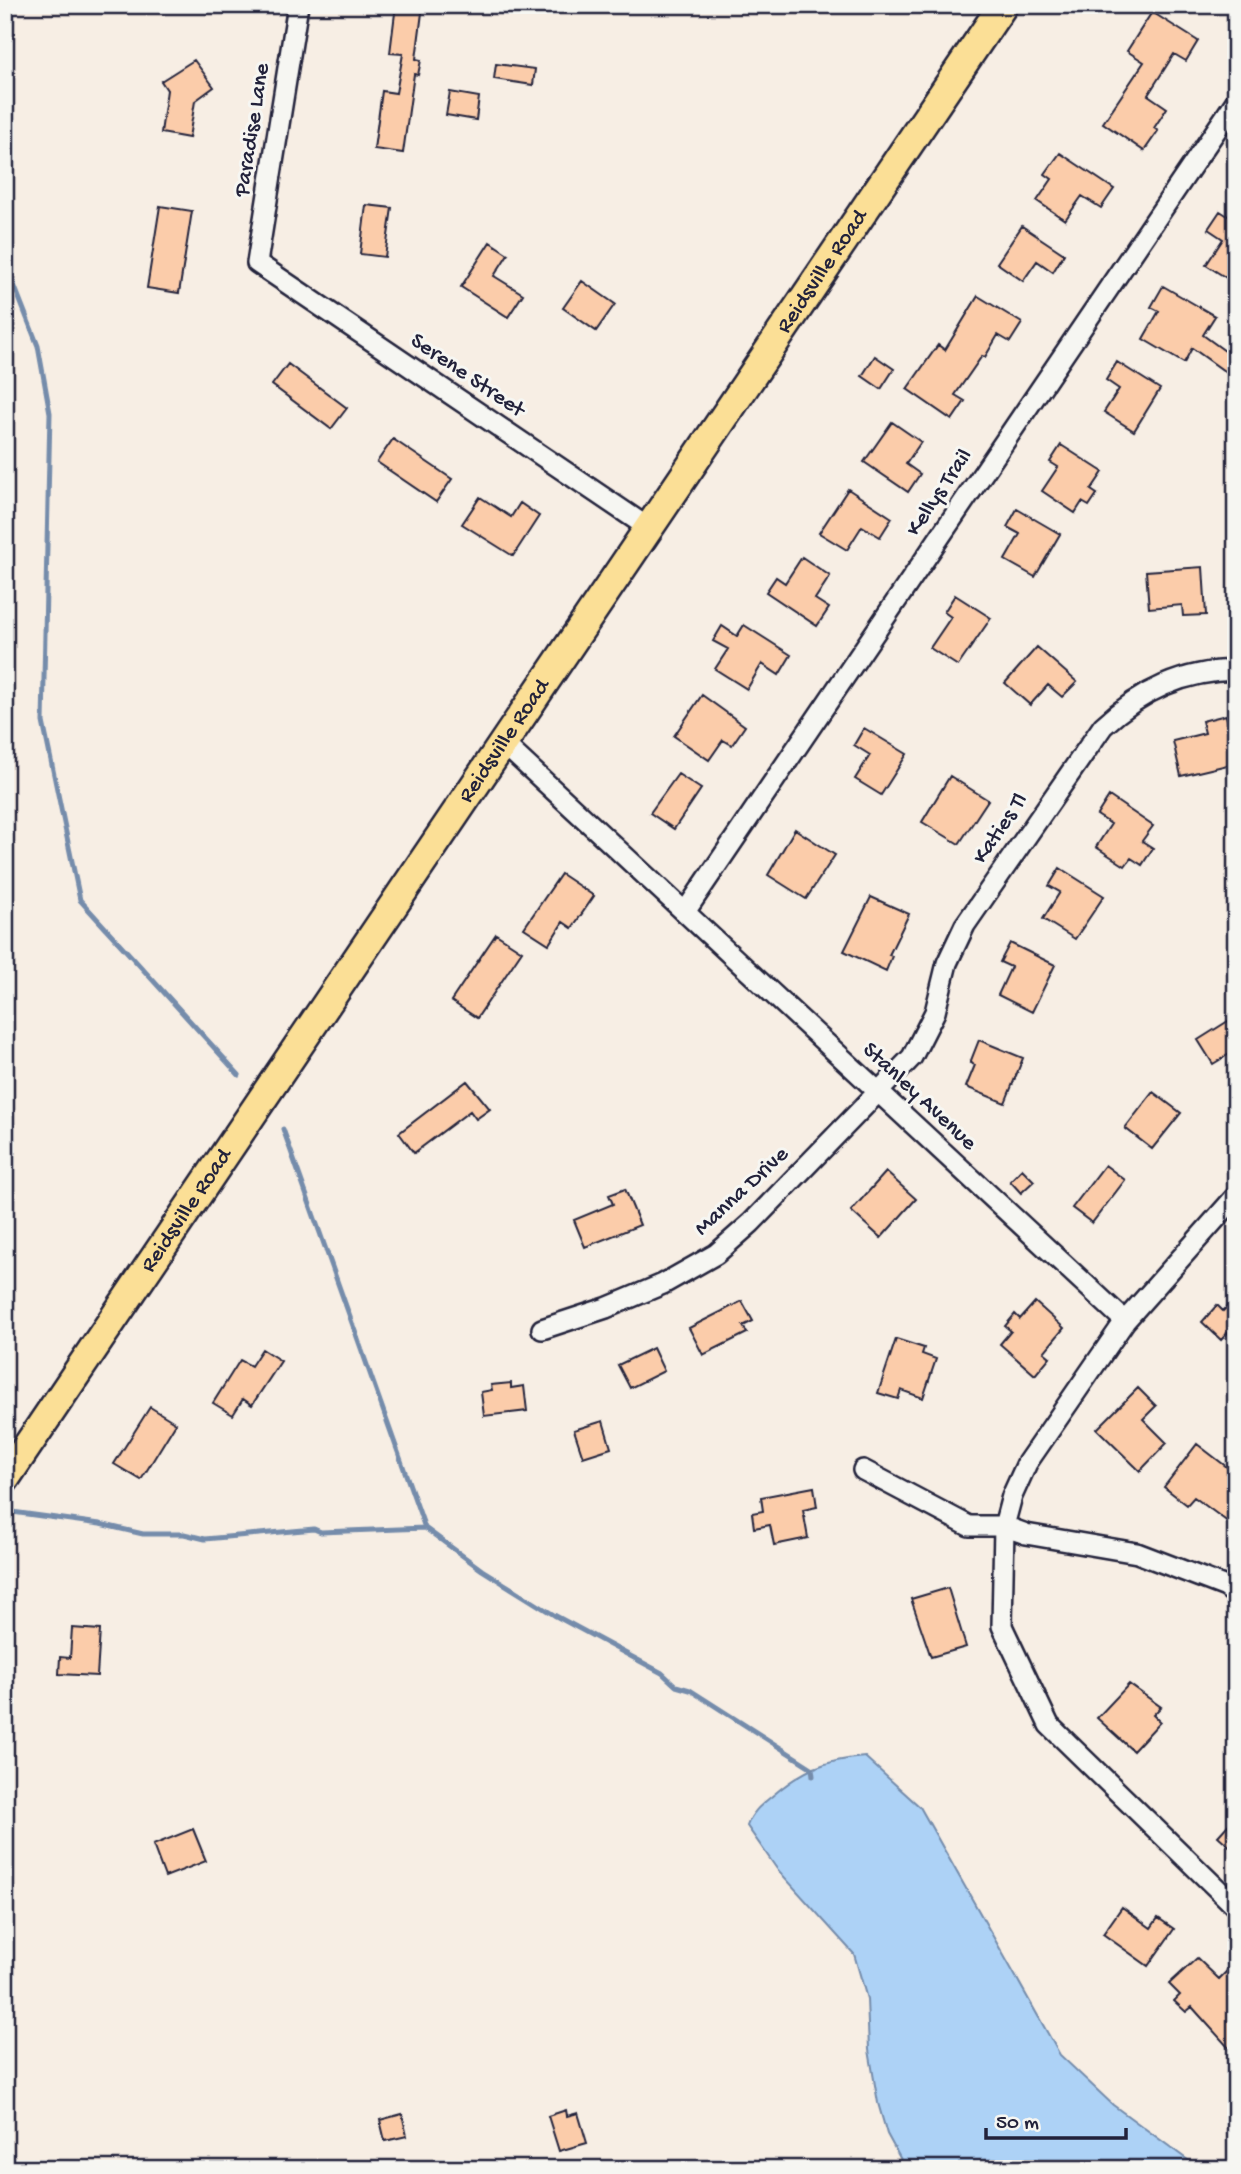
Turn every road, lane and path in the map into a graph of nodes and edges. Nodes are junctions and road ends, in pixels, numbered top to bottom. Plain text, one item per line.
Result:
1 (298, 5) edge
2 (1003, 5) edge
3 (1236, 101) edge
4 (257, 263) joint
5 (650, 529) junction
6 (1236, 670) edge
7 (504, 744) junction
8 (685, 912) junction
9 (877, 1091) junction
10 (1236, 1196) edge
11 (1125, 1321) junction
12 (542, 1329) dead end
13 (863, 1470) dead end
14 (5, 1479) edge
15 (1004, 1526) junction
16 (1236, 1595) edge
17 (1236, 1907) edge

1 - 4 street, Paradise Lane
2 - 5 highway, Reidsville Road
3 - 8 street, Kellys Trail
4 - 5 street, Serene Street
5 - 7 highway, Reidsville Road
6 - 9 street, Katies Tl
7 - 8 street, Stanley Avenue
7 - 14 highway, Reidsville Road
8 - 9 street, Stanley Avenue
9 - 11 street, Stanley Avenue
9 - 12 street, Manna Drive
10 - 11 street
11 - 15 street
13 - 15 street
15 - 16 street
15 - 17 street

